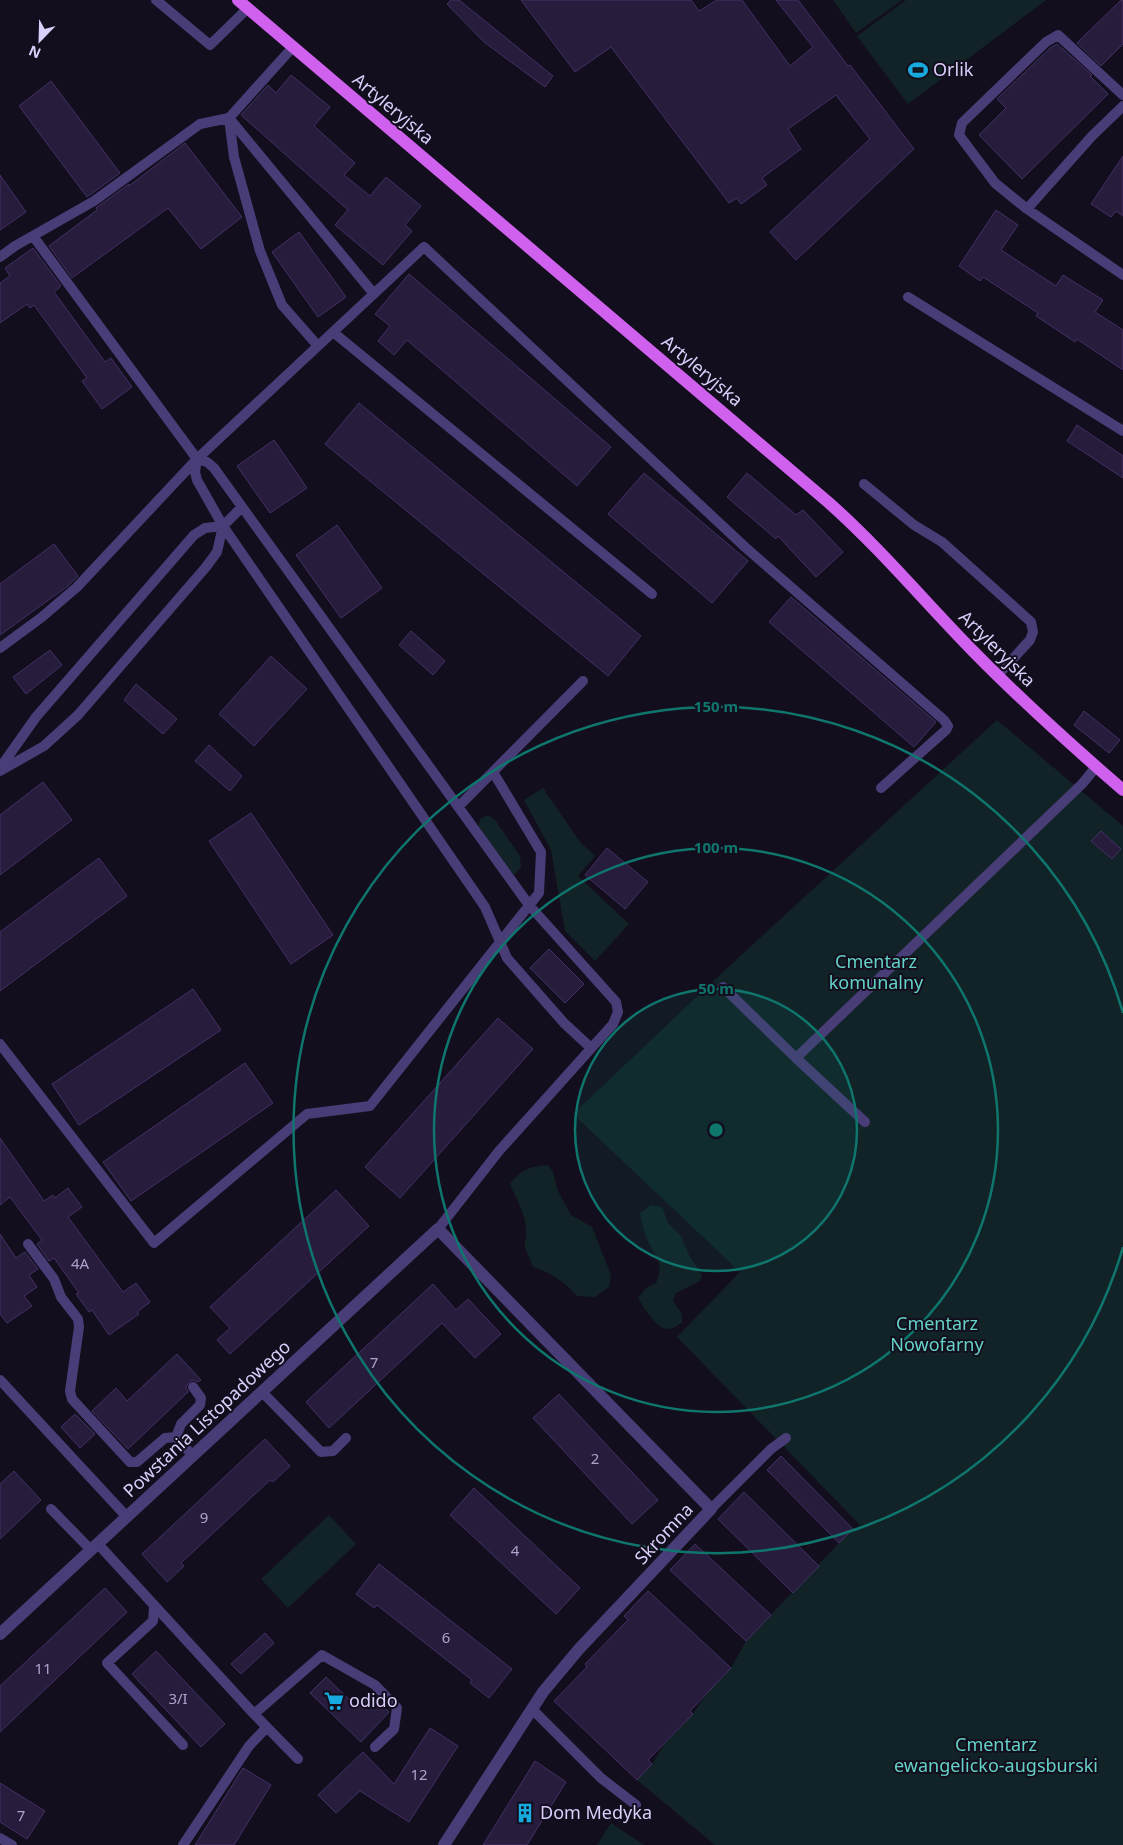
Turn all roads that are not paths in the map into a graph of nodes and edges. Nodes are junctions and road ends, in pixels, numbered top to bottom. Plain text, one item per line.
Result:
1 (156, 0) edge
2 (243, 4) edge
3 (293, 47) junction
4 (1123, 94) edge
5 (1123, 106) edge
6 (228, 118) junction
7 (1027, 208) junction
8 (33, 236) junction
9 (0, 257) edge
10 (1123, 275) edge
11 (374, 294) junction
12 (908, 297) dead end
13 (333, 332) junction
14 (318, 346) junction
15 (1123, 431) edge
16 (196, 459) junction
17 (864, 484) dead end
18 (242, 506) junction
19 (223, 526) junction
20 (652, 594) dead end
21 (0, 648) edge
22 (997, 676) junction
23 (583, 681) dead end
24 (1096, 767) junction
25 (0, 770) edge
26 (493, 772) junction
27 (882, 788) dead end
28 (1123, 790) edge
29 (458, 807) junction
30 (529, 905) junction
31 (499, 941) junction
32 (723, 988) dead end
33 (0, 1044) edge
34 (591, 1048) junction
35 (796, 1058) junction
36 (865, 1122) dead end
37 (438, 1229) junction
38 (28, 1244) dead end
39 (0, 1380) edge
40 (193, 1387) dead end
41 (262, 1392) junction
42 (176, 1437) junction
43 (346, 1438) dead end
44 (786, 1438) dead end
45 (193, 1456) junction
46 (51, 1509) dead end
47 (711, 1509) junction
48 (127, 1517) junction
49 (94, 1547) junction
50 (154, 1607) junction
51 (0, 1634) edge
52 (532, 1709) junction
53 (254, 1714) junction
54 (266, 1728) junction
55 (183, 1745) dead end
56 (375, 1747) dead end
57 (298, 1759) dead end
58 (636, 1805) dead end
59 (0, 1838) edge
60 (12, 1845) edge
61 (183, 1845) edge
62 (444, 1845) edge

1 - 2 lane
2 - 3 main road, Artyleryjska
3 - 6 lane
3 - 22 main road, Artyleryjska
4 - 7 lane
5 - 7 lane
6 - 8 lane
6 - 11 lane
6 - 14 lane
7 - 10 lane
8 - 9 lane
8 - 16 lane
11 - 13 lane
11 - 27 lane
12 - 15 lane
13 - 14 lane
13 - 20 lane
14 - 16 lane
16 - 18 lane
16 - 19 lane
16 - 21 lane
17 - 22 lane
18 - 19 lane
18 - 29 lane
19 - 25 lane
19 - 25 lane
19 - 31 lane
22 - 24 main road, Artyleryjska
23 - 26 lane
24 - 28 main road, Artyleryjska
24 - 35 lane
26 - 29 lane
26 - 30 lane
29 - 30 lane
30 - 31 lane
30 - 34 lane
31 - 33 lane
31 - 34 lane
32 - 35 lane
34 - 37 lane
35 - 36 lane
37 - 41 street, Powstania Listopadowego
37 - 47 street, Skromna
38 - 42 lane
39 - 48 lane
40 - 42 lane
41 - 43 lane
41 - 45 street, Powstania Listopadowego
42 - 45 lane
44 - 47 lane
45 - 48 street, Powstania Listopadowego
46 - 49 lane
47 - 52 street, Skromna
48 - 49 street, Powstania Listopadowego
49 - 50 lane
49 - 51 street, Powstania Listopadowego
50 - 53 lane
50 - 55 lane
52 - 58 lane
52 - 62 street, Skromna
53 - 54 lane
53 - 56 lane
54 - 57 lane
54 - 61 lane
59 - 60 lane

